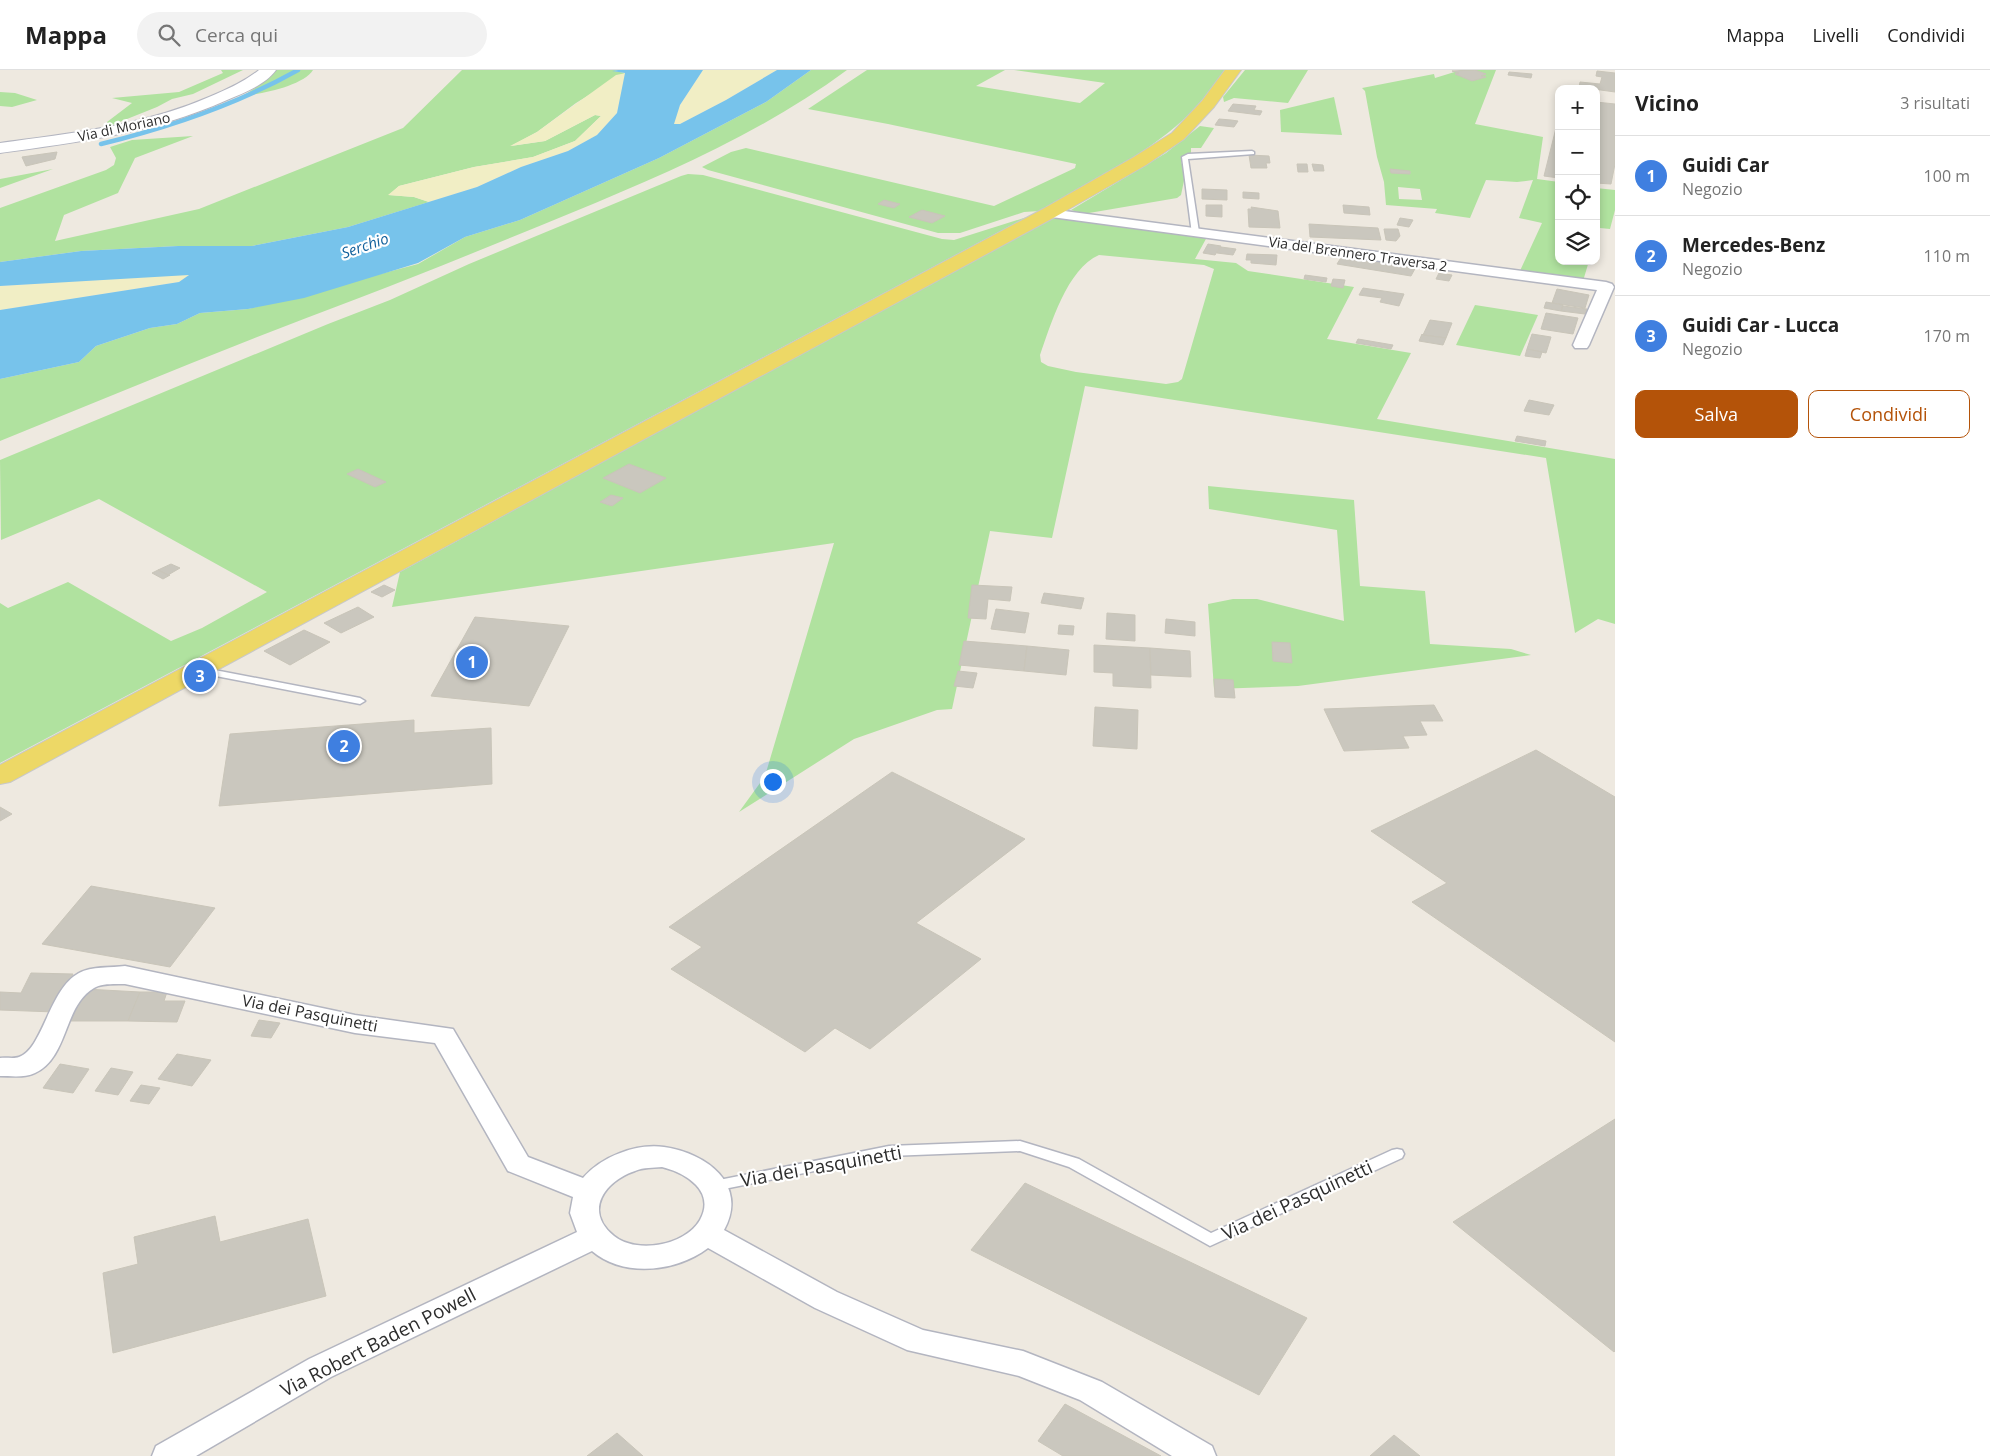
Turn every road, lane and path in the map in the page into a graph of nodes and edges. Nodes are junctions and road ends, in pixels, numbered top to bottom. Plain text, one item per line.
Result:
1 (268, 70) edge
2 (1233, 70) edge
3 (0, 148) edge
4 (1252, 153) dead end
5 (1049, 213) junction
6 (1195, 232) junction
7 (1581, 345) dead end
8 (198, 670) junction
9 (360, 700) dead end
10 (0, 776) edge
11 (0, 1067) edge
12 (1396, 1154) dead end
13 (714, 1186) junction
14 (589, 1192) junction
15 (707, 1234) junction
16 (594, 1236) junction
17 (168, 1456) edge
18 (1200, 1456) edge

1 - 3 main road, Via di Moriano
2 - 5 main road
4 - 6 lane
5 - 6 street, Via del Brennero Traversa 2
5 - 8 main road
6 - 7 street, Via del Brennero Traversa 2
8 - 9 lane
8 - 10 main road
11 - 14 street, Via dei Pasquinetti
12 - 13 lane, Via dei Pasquinetti
13 - 14 street
13 - 15 street
14 - 16 street
15 - 16 street
15 - 18 street
16 - 17 street, Via Robert Baden Powell

